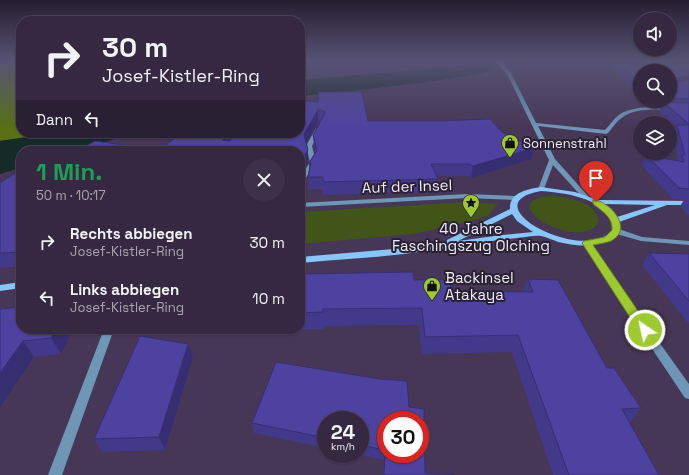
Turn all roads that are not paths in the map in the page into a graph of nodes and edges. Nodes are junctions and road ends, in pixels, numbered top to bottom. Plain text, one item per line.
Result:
1 (514, 84) edge
2 (665, 109) joint
3 (689, 110) edge
4 (321, 123) edge
5 (535, 124) junction
6 (552, 160) junction
7 (305, 176) edge
8 (541, 189) junction
9 (585, 197) junction
10 (515, 198) junction
11 (596, 202) junction
12 (672, 202) junction
13 (689, 203) edge
14 (305, 205) edge
15 (513, 210) junction
16 (616, 220) junction
17 (616, 231) junction
18 (540, 234) junction
19 (587, 243) junction
20 (689, 243) edge
21 (442, 246) junction
22 (305, 260) edge
23 (16, 286) edge
24 (0, 288) edge
25 (107, 334) edge
26 (689, 394) edge
27 (55, 475) edge

1 - 5 street
2 - 3 street
2 - 5 street
4 - 7 street
5 - 6 street
6 - 8 street
6 - 9 street
8 - 9 street
8 - 10 street
9 - 11 street
10 - 14 street, Auf der Insel
10 - 15 street
11 - 12 street
11 - 16 street
12 - 13 street
12 - 16 street
15 - 18 street
15 - 21 street
16 - 17 street
17 - 19 street
17 - 20 street
18 - 19 street
18 - 21 street
19 - 26 street
21 - 22 street
23 - 24 street
25 - 27 street

